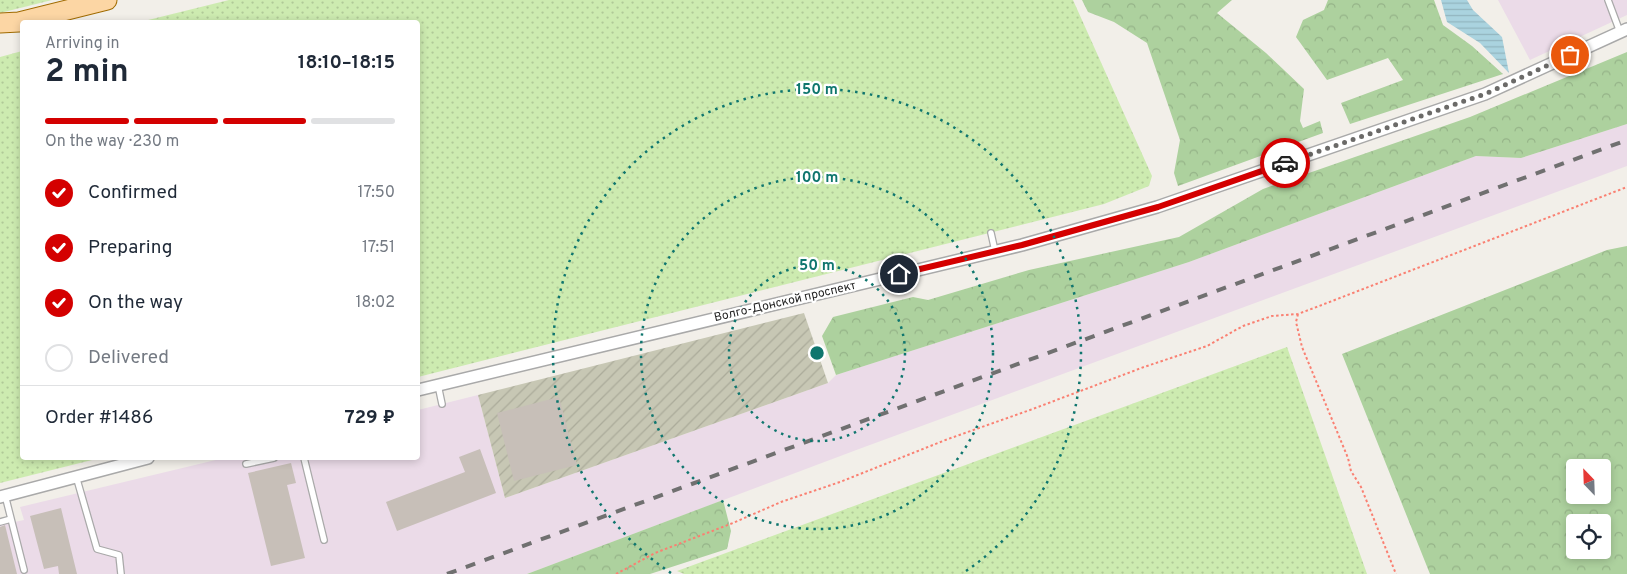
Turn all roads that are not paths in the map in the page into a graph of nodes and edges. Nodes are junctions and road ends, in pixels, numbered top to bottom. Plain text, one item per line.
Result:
1 (108, 0) edge
2 (1608, 0) edge
3 (27, 20) edge
4 (19, 22) joint
5 (0, 23) edge
6 (0, 30) edge
7 (1624, 30) edge
8 (991, 233) dead end
9 (995, 252) junction
10 (438, 385) junction
11 (420, 390) edge
12 (442, 404) dead end
13 (140, 460) edge
14 (265, 460) edge
15 (304, 460) edge
16 (246, 464) dead end
17 (76, 476) junction
18 (3, 496) edge
19 (11, 519) junction
20 (0, 522) edge
21 (324, 540) dead end
22 (24, 570) dead end
23 (121, 574) edge

1 - 3 main road
2 - 7 lane
4 - 5 main road
4 - 6 main road
7 - 9 street, Волго-Донской проспект
8 - 9 lane
9 - 10 street, Волго-Донской проспект
10 - 11 street, Волго-Донской проспект
10 - 12 lane
13 - 17 street
14 - 16 lane
15 - 21 lane
17 - 18 street
17 - 23 lane
18 - 19 lane
19 - 20 lane
19 - 22 lane

